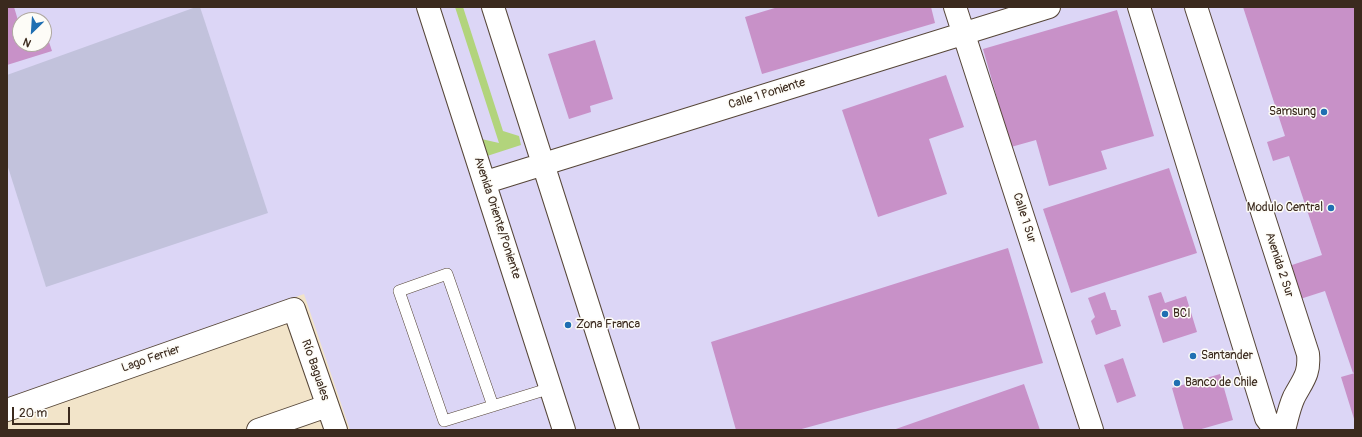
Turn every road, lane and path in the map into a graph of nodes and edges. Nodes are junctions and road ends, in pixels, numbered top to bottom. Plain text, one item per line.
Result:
1 (428, 7) edge
2 (493, 7) edge
3 (955, 7) edge
4 (1049, 7) edge
5 (1139, 7) edge
6 (1196, 7) edge
7 (964, 34) junction
8 (544, 164) junction
9 (486, 182) junction
10 (294, 309) joint
11 (551, 388) junction
12 (327, 406) junction
13 (493, 406) junction
14 (7, 410) edge
15 (258, 430) edge
16 (336, 430) edge
17 (564, 430) edge
18 (628, 430) edge
19 (1092, 430) edge
20 (1275, 430) edge
21 (1284, 430) edge

1 - 9 street, Avenida Oriente/Poniente
2 - 8 street
3 - 7 street, Calle 1 Sur
4 - 7 street, Calle 1 Poniente
5 - 20 street
6 - 21 street, Avenida 2 Sur
7 - 8 street, Calle 1 Poniente
7 - 19 street, Calle 1 Sur
8 - 9 street, Calle 1 Poniente
8 - 18 street
9 - 11 street, Avenida Oriente/Poniente
10 - 12 street, Río Baguales
10 - 14 street, Lago Ferrier
11 - 13 lane
11 - 17 street, Avenida Oriente/Poniente
12 - 15 street
12 - 16 street, Río Baguales
13 - 13 lane

